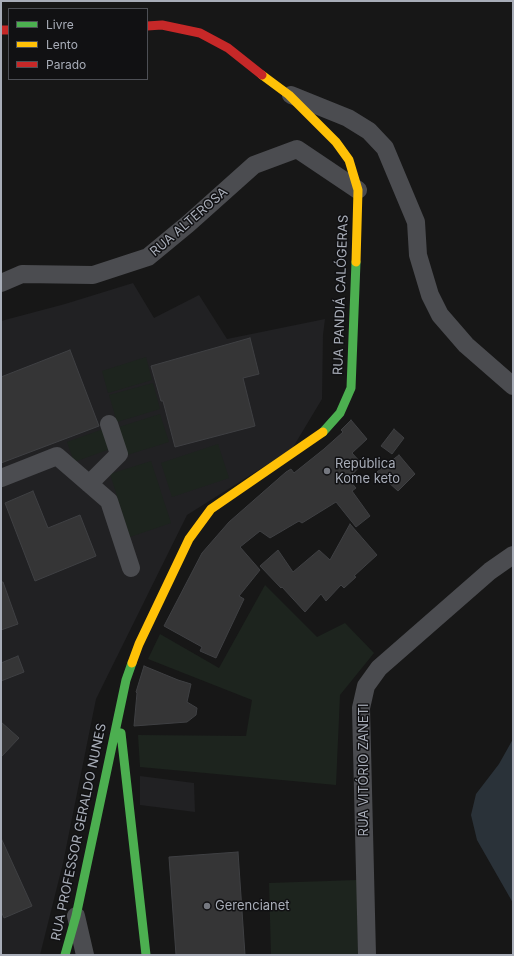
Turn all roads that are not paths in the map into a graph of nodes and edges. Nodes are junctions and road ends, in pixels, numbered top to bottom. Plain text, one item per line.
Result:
1 (148, 26) edge
2 (289, 95) junction
3 (358, 190) junction
4 (1, 283) edge
5 (513, 386) edge
6 (109, 424) dead end
7 (1, 478) edge
8 (89, 484) junction
9 (513, 555) edge
10 (131, 568) dead end
11 (119, 714) junction
12 (76, 916) junction
13 (65, 955) edge
14 (85, 955) edge
15 (146, 955) edge
16 (367, 955) edge

1 - 2 street, RUA PANDIÁ CALÓGERAS
2 - 3 street, RUA PANDIÁ CALÓGERAS
2 - 5 street
3 - 4 street, RUA ALTEROSA
3 - 11 street, RUA PANDIÁ CALÓGERAS
6 - 8 street
7 - 8 street
8 - 10 street
9 - 16 street, RUA VITÓRIO ZANETI
11 - 12 street, RUA PROFESSOR GERALDO NUNES
11 - 15 street
12 - 13 street, RUA PROFESSOR GERALDO NUNES
12 - 14 street

